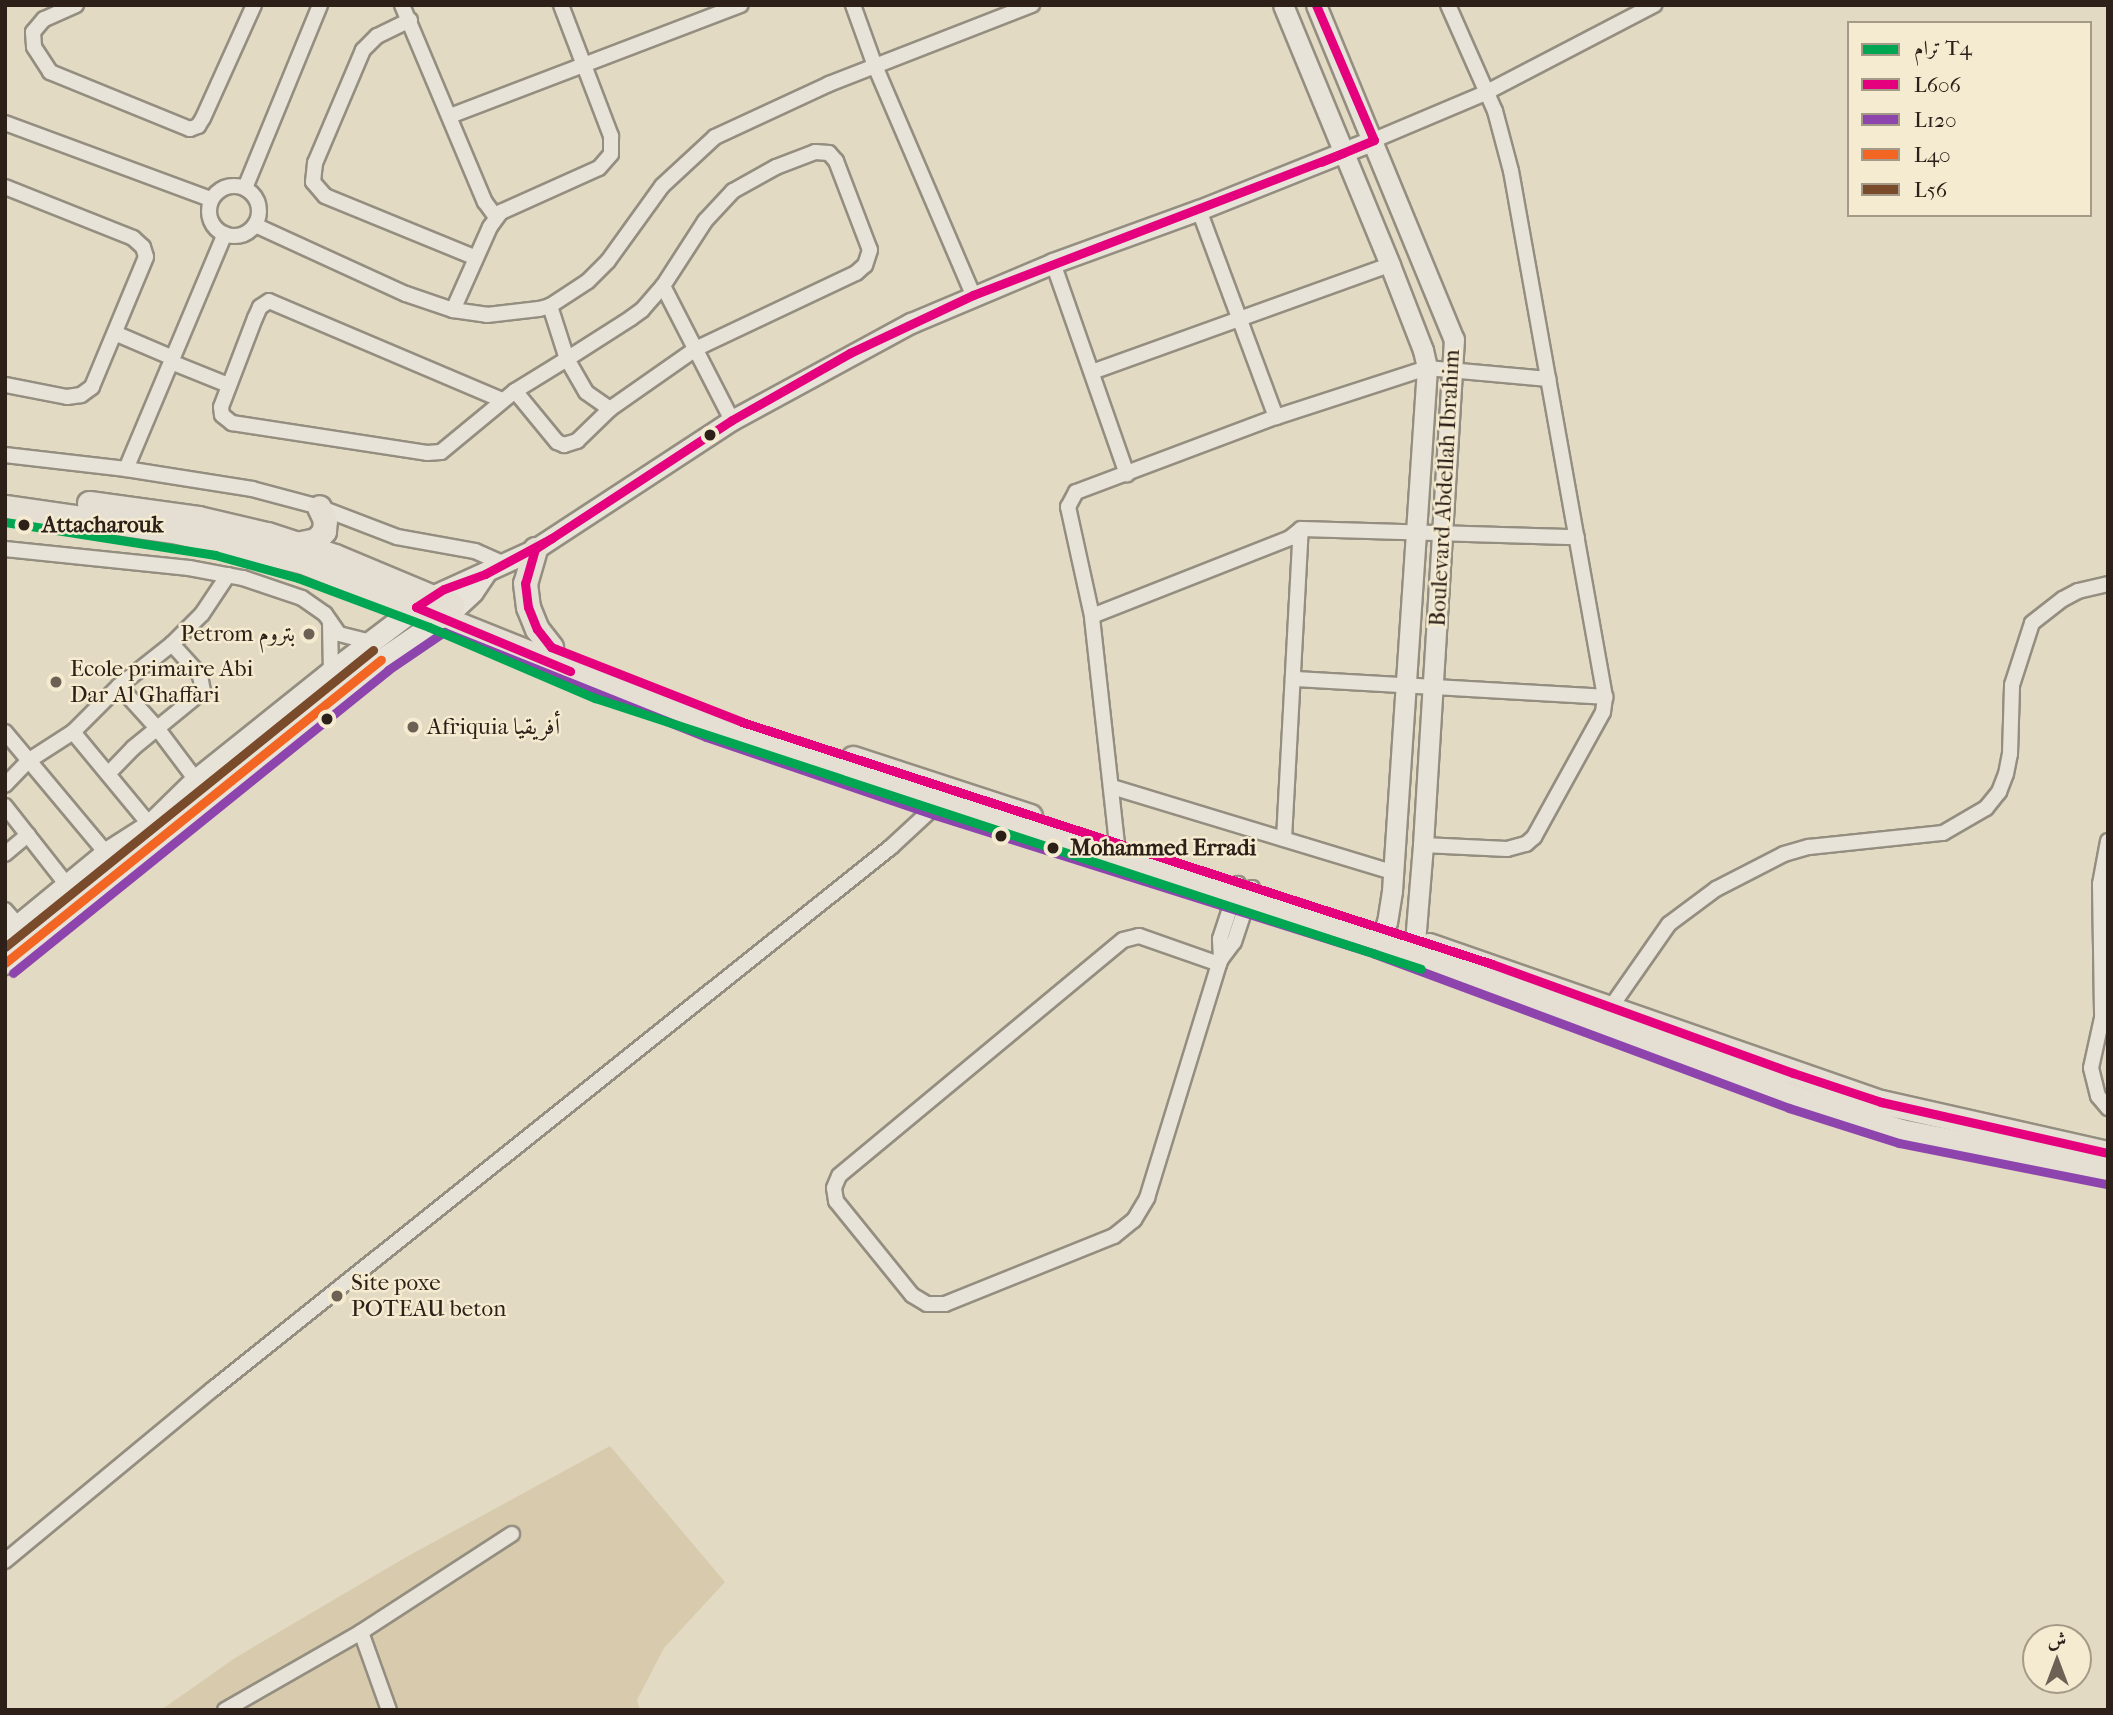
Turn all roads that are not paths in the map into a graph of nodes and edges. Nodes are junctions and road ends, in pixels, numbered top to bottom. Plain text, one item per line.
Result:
1 (76, 5) edge
2 (254, 5) edge
3 (320, 5) edge
4 (402, 5) edge
5 (561, 5) edge
6 (741, 5) edge
7 (853, 5) edge
8 (1032, 5) edge
9 (1283, 5) edge
10 (1316, 5) edge
11 (1448, 5) edge
12 (1654, 5) edge
13 (410, 20) junction
14 (584, 66) junction
15 (875, 66) junction
16 (1485, 93) junction
17 (450, 116) junction
18 (5, 123) edge
19 (1374, 140) junction
20 (1343, 153) junction
21 (5, 187) edge
22 (245, 188) junction
23 (211, 199) junction
24 (1199, 210) junction
25 (496, 217) junction
26 (255, 225) junction
27 (225, 234) junction
28 (476, 258) junction
29 (1053, 263) junction
30 (1390, 265) junction
31 (663, 286) junction
32 (973, 295) junction
33 (550, 306) junction
34 (453, 310) junction
35 (1241, 320) junction
36 (117, 334) junction
37 (697, 348) junction
38 (567, 359) junction
39 (172, 360) junction
40 (1427, 368) junction
41 (1454, 369) junction
42 (1091, 372) junction
43 (1549, 379) junction
44 (5, 385) edge
45 (228, 385) junction
46 (515, 391) junction
47 (502, 400) junction
48 (610, 409) junction
49 (1276, 417) junction
50 (732, 420) junction
51 (5, 454) edge
52 (126, 469) junction
53 (1128, 474) junction
54 (5, 492) edge
55 (319, 507) junction
56 (5, 508) edge
57 (1301, 529) junction
58 (1415, 533) junction
59 (1443, 533) junction
60 (1577, 537) junction
61 (301, 543) junction
62 (535, 549) junction
63 (5, 550) edge
64 (504, 564) junction
65 (485, 574) junction
66 (228, 575) junction
67 (2108, 584) edge
68 (424, 602) junction
69 (450, 613) junction
70 (1092, 616) junction
71 (330, 621) junction
72 (370, 642) junction
73 (173, 643) junction
74 (551, 648) junction
75 (331, 672) junction
76 (1293, 679) junction
77 (1404, 685) junction
78 (120, 687) junction
79 (1433, 688) junction
80 (1605, 697) junction
81 (157, 728) junction
82 (5, 732) edge
83 (73, 732) junction
84 (28, 761) junction
85 (108, 774) junction
86 (196, 780) junction
87 (5, 785) edge
88 (1112, 787) junction
89 (946, 797) junction
90 (5, 806) edge
91 (150, 825) junction
92 (28, 835) junction
93 (1284, 839) junction
94 (2108, 842) edge
95 (1117, 844) junction
96 (1423, 845) junction
97 (106, 853) junction
98 (5, 854) edge
99 (1392, 872) junction
100 (67, 885) junction
101 (1243, 892) junction
102 (9, 924) edge
103 (1382, 937) junction
104 (1415, 947) junction
105 (1220, 961) junction
106 (5, 963) edge
107 (1611, 1007) junction
108 (2108, 1108) edge
109 (2108, 1153) edge
110 (2108, 1172) edge
111 (512, 1534) dead end
112 (5, 1561) edge
113 (361, 1632) junction
114 (225, 1710) edge
115 (389, 1710) edge

1 - 2 street
3 - 22 street
4 - 13 street
5 - 14 street
6 - 14 street
7 - 15 street
8 - 15 street
9 - 20 street, Boulevard Abdellah Ibrahim
10 - 19 street, Boulevard Abdellah Ibrahim
11 - 16 street
12 - 16 street
13 - 17 street
13 - 28 street
14 - 17 street
14 - 25 street
15 - 32 street
15 - 33 street
16 - 19 street
16 - 43 street
17 - 25 street
18 - 23 street
19 - 20 street
19 - 41 street, Boulevard Abdellah Ibrahim
20 - 24 street
20 - 30 street, Boulevard Abdellah Ibrahim
21 - 36 street
22 - 23 street
22 - 26 street
23 - 27 street
24 - 29 street
24 - 35 street
25 - 28 street
26 - 27 street
26 - 34 street
27 - 39 street
28 - 34 street
29 - 32 street
29 - 42 street
30 - 35 street
30 - 40 street, Boulevard Abdellah Ibrahim
31 - 37 street
31 - 37 street
31 - 38 street
32 - 50 street
33 - 34 street
33 - 38 street
35 - 42 street
35 - 49 street
36 - 39 street
36 - 44 street
37 - 48 street
37 - 50 street
38 - 46 street
38 - 48 street
39 - 45 street
39 - 52 street
40 - 41 street
40 - 49 street
40 - 58 street, Boulevard Abdellah Ibrahim
41 - 43 street
41 - 59 street, Boulevard Abdellah Ibrahim
42 - 53 street
43 - 60 street
45 - 47 street
45 - 47 street
46 - 47 street
46 - 48 street
49 - 53 street
50 - 62 street
51 - 52 street
52 - 55 street
53 - 70 street
54 - 61 main road
55 - 61 main road
55 - 64 street
56 - 68 main road
57 - 58 street
57 - 70 street
57 - 76 street
58 - 59 street
58 - 77 street, Boulevard Abdellah Ibrahim
59 - 60 street
59 - 79 street, Boulevard Abdellah Ibrahim
60 - 80 street
61 - 68 main road
62 - 64 street
62 - 74 main road
63 - 66 street
64 - 65 street
65 - 68 street
65 - 69 street
66 - 71 street
66 - 73 street
67 - 107 street
68 - 69 main road
68 - 72 main road
69 - 74 main road
69 - 89 main road
69 - 106 main road
70 - 88 street
71 - 72 street
71 - 75 street
72 - 75 main road
73 - 78 street
73 - 81 street
74 - 89 main road
75 - 86 main road
76 - 77 street
76 - 93 street
77 - 79 street
77 - 99 street, Boulevard Abdellah Ibrahim
78 - 81 street
78 - 83 street
79 - 80 street
79 - 96 street, Boulevard Abdellah Ibrahim
80 - 96 street
81 - 85 street
81 - 86 street
82 - 84 street
83 - 84 street
83 - 85 street
84 - 87 street
84 - 97 street
85 - 91 street
86 - 91 main road
88 - 93 street
88 - 95 street
89 - 95 main road
89 - 101 main road
89 - 112 street
90 - 92 street
91 - 97 main road
92 - 98 street
92 - 100 street
93 - 99 street
94 - 108 street
95 - 101 main road
96 - 104 street, Boulevard Abdellah Ibrahim
97 - 100 main road
99 - 103 street, Boulevard Abdellah Ibrahim
100 - 102 main road
101 - 103 main road
101 - 105 street
103 - 104 main road
104 - 107 main road
104 - 110 main road
105 - 105 street
107 - 109 main road
111 - 113 street
113 - 114 street
113 - 115 street

